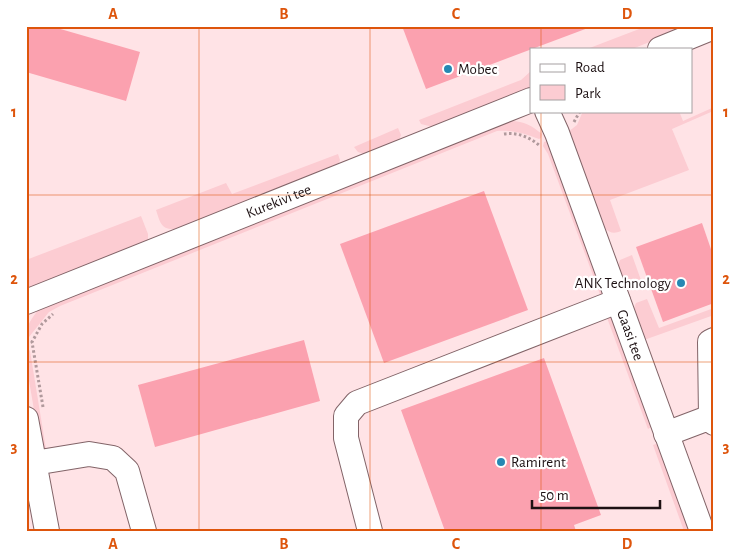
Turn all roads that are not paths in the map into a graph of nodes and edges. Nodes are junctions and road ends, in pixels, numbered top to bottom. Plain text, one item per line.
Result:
1 (714, 27) edge
2 (662, 48) edge
3 (530, 100) edge
4 (547, 112) edge
5 (618, 300) junction
6 (26, 302) edge
7 (714, 340) edge
8 (35, 417) edge
9 (713, 420) edge
10 (666, 434) junction
11 (34, 463) junction
12 (47, 531) edge
13 (144, 531) edge
14 (370, 531) edge
15 (702, 531) edge

1 - 2 street
3 - 6 street, Kurekivi tee
4 - 5 street, Gaasi tee
5 - 10 street, Gaasi tee
5 - 14 street
7 - 9 street
8 - 11 street
9 - 10 street
10 - 15 street, Gaasi tee
11 - 12 street
11 - 13 street

